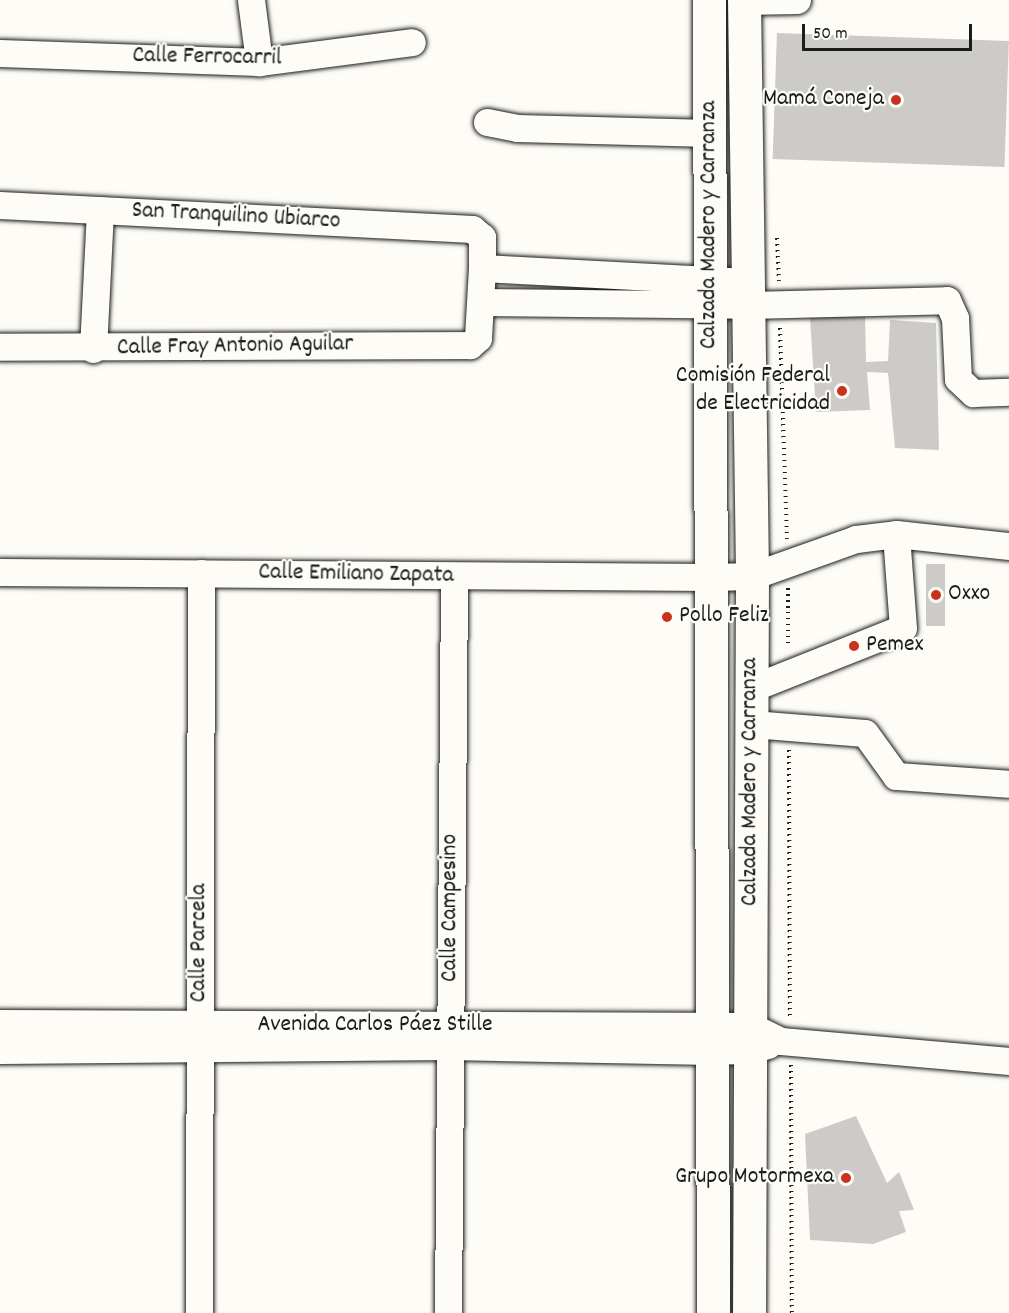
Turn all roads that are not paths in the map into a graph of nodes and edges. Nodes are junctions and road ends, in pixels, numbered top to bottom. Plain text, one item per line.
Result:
1 (251, 0) edge
2 (709, 0) edge
3 (797, 0) edge
4 (744, 1) edge
5 (412, 42) dead end
6 (0, 53) edge
7 (259, 62) junction
8 (709, 77) junction
9 (745, 77) junction
10 (487, 122) dead end
11 (710, 133) junction
12 (0, 205) edge
13 (100, 210) junction
14 (482, 268) junction
15 (710, 292) junction
16 (748, 294) junction
17 (481, 302) junction
18 (0, 347) edge
19 (93, 349) junction
20 (1009, 392) edge
21 (896, 534) junction
22 (1009, 546) edge
23 (0, 572) edge
24 (201, 573) junction
25 (454, 576) junction
26 (752, 576) junction
27 (712, 578) junction
28 (752, 688) junction
29 (752, 724) junction
30 (1009, 784) edge
31 (0, 1023) edge
32 (200, 1036) junction
33 (450, 1036) junction
34 (712, 1038) junction
35 (750, 1038) junction
36 (0, 1050) edge
37 (1009, 1061) edge
38 (198, 1313) edge
39 (448, 1313) edge
40 (713, 1313) edge
41 (749, 1313) edge

1 - 7 street
2 - 8 main road, Calzada Madero y Carranza
3 - 4 street
4 - 9 main road, Calzada Madero y Carranza
5 - 7 street, Calle Ferrocarril
6 - 7 street, Calle Ferrocarril
8 - 9 main road
8 - 11 main road, Calzada Madero y Carranza
9 - 16 main road, Calzada Madero y Carranza
10 - 11 street
11 - 15 main road, Calzada Madero y Carranza
12 - 13 street, San Tranquilino Ubiarco
13 - 14 street, San Tranquilino Ubiarco
13 - 19 street
14 - 15 street
14 - 17 street
15 - 16 street
15 - 17 street
15 - 27 main road, Calzada Madero y Carranza
16 - 20 street
16 - 26 main road, Calzada Madero y Carranza
17 - 19 street, Calle Fray Antonio Aguilar
18 - 19 street, Calle Fray Antonio Aguilar
21 - 22 street, Calle Emiliano Zapata
21 - 26 street, Calle Emiliano Zapata
21 - 28 street
23 - 24 street, Calle Emiliano Zapata
24 - 25 street, Calle Emiliano Zapata
24 - 32 street, Calle Parcela
25 - 27 street, Calle Emiliano Zapata
25 - 33 street, Calle Campesino
26 - 27 street, Calle Emiliano Zapata
26 - 28 main road, Calzada Madero y Carranza
27 - 34 main road, Calzada Madero y Carranza
28 - 29 main road, Calzada Madero y Carranza
29 - 30 street
29 - 35 main road, Calzada Madero y Carranza
31 - 32 street, Avenida Carlos Páez Stille
32 - 33 street, Avenida Carlos Páez Stille
32 - 36 street, Avenida Carlos Páez Stille
32 - 38 street, Calle Parcela
33 - 34 street, Avenida Carlos Páez Stille
33 - 39 street, Calle Campesino
34 - 35 street, Avenida Carlos Páez Stille
34 - 40 main road, Calzada Madero y Carranza
35 - 37 street, Avenida Carlos Páez Stille
35 - 41 main road, Calzada Madero y Carranza

